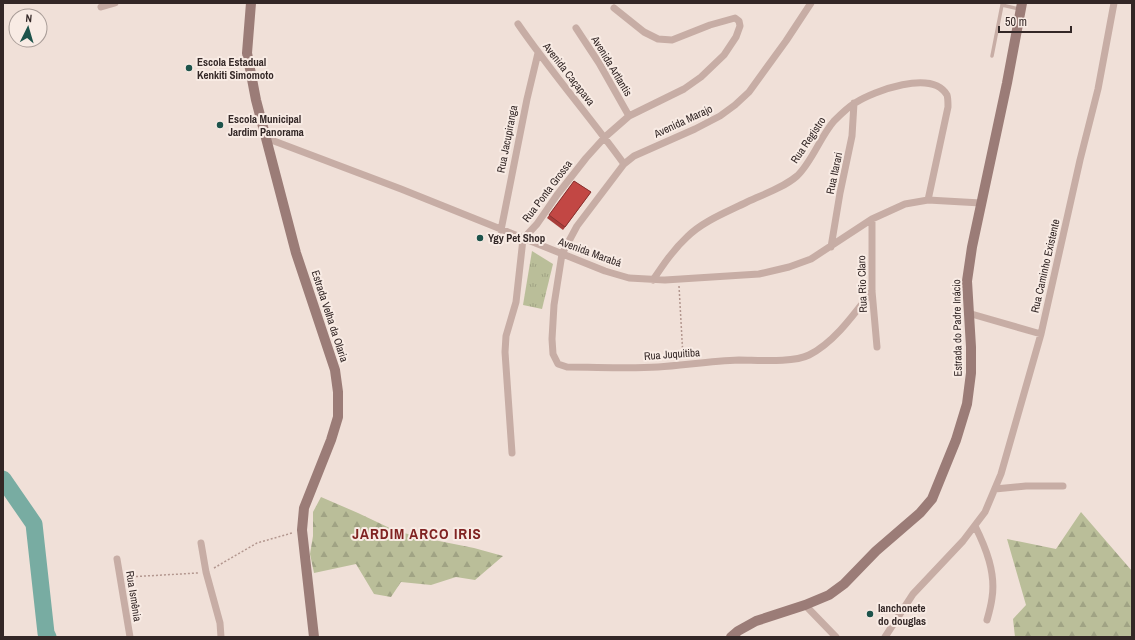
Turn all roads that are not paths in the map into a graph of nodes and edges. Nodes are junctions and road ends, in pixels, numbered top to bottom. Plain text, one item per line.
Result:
1 (115, 3) edge
2 (251, 3) edge
3 (811, 3) edge
4 (1114, 3) edge
5 (1002, 4) edge
6 (1021, 6) edge
7 (101, 7) dead end
8 (614, 8) dead end
9 (518, 24) dead end
10 (576, 28) dead end
11 (538, 53) junction
12 (992, 56) dead end
13 (854, 103) junction
14 (629, 116) junction
15 (605, 137) junction
16 (266, 138) junction
17 (624, 164) junction
18 (928, 200) junction
19 (981, 203) junction
20 (872, 219) junction
21 (501, 230) junction
22 (523, 239) junction
23 (831, 247) junction
24 (562, 254) junction
25 (653, 280) junction
26 (872, 291) junction
27 (968, 313) junction
28 (1041, 334) junction
29 (876, 347) dead end
30 (512, 453) dead end
31 (1063, 486) dead end
32 (995, 489) junction
33 (974, 526) junction
34 (201, 543) dead end
35 (117, 559) dead end
36 (805, 605) junction
37 (987, 620) dead end
38 (130, 637) edge
39 (221, 637) edge
40 (314, 637) edge
41 (731, 637) edge
42 (836, 637) edge
43 (885, 637) edge

1 - 7 street
2 - 16 street, Estrada Velha da Olaria
3 - 17 street, Avenida Marajo
4 - 28 street, Rua Caminho Existente
5 - 6 lane
5 - 12 lane
6 - 19 street, Estrada do Padre Inácio
8 - 14 street, Rua Ponta Grossa
9 - 11 street, Avenida Caçapava
10 - 14 street, Avenida Artlantis
11 - 15 street, Avenida Caçapava
11 - 21 street, Rua Jacupiranga
13 - 18 street, Rua Registro
13 - 23 street, Rua Itarari
13 - 25 street, Rua Registro
14 - 15 street, Rua Ponta Grossa
15 - 17 street, Avenida Caçapava
15 - 22 street, Rua Ponta Grossa
16 - 21 street, Avenida Marabá
16 - 40 street, Estrada Velha da Olaria
17 - 24 street, Avenida Marajo
18 - 19 street, Avenida Marabá
18 - 20 street, Avenida Marabá
19 - 27 street, Estrada do Padre Inácio
20 - 23 street, Avenida Marabá
20 - 26 street, Rua Rio Claro
21 - 22 street, Avenida Marabá
22 - 24 street, Avenida Marabá
22 - 30 street, Rua Ponta Grossa
23 - 25 street, Avenida Marabá
24 - 25 street, Avenida Marabá
24 - 26 street, Rua Juquitiba
26 - 29 street, Rua Rio Claro
27 - 28 street
27 - 36 street, Estrada do Padre Inácio
28 - 32 street, Rua Caminho Existente
31 - 32 street
32 - 33 street, Rua Caminho Existente
33 - 37 street
33 - 43 street, Rua Caminho Existente
34 - 39 street
35 - 38 street, Rua Ismênia
36 - 41 street, Estrada do Padre Inácio
36 - 42 street

